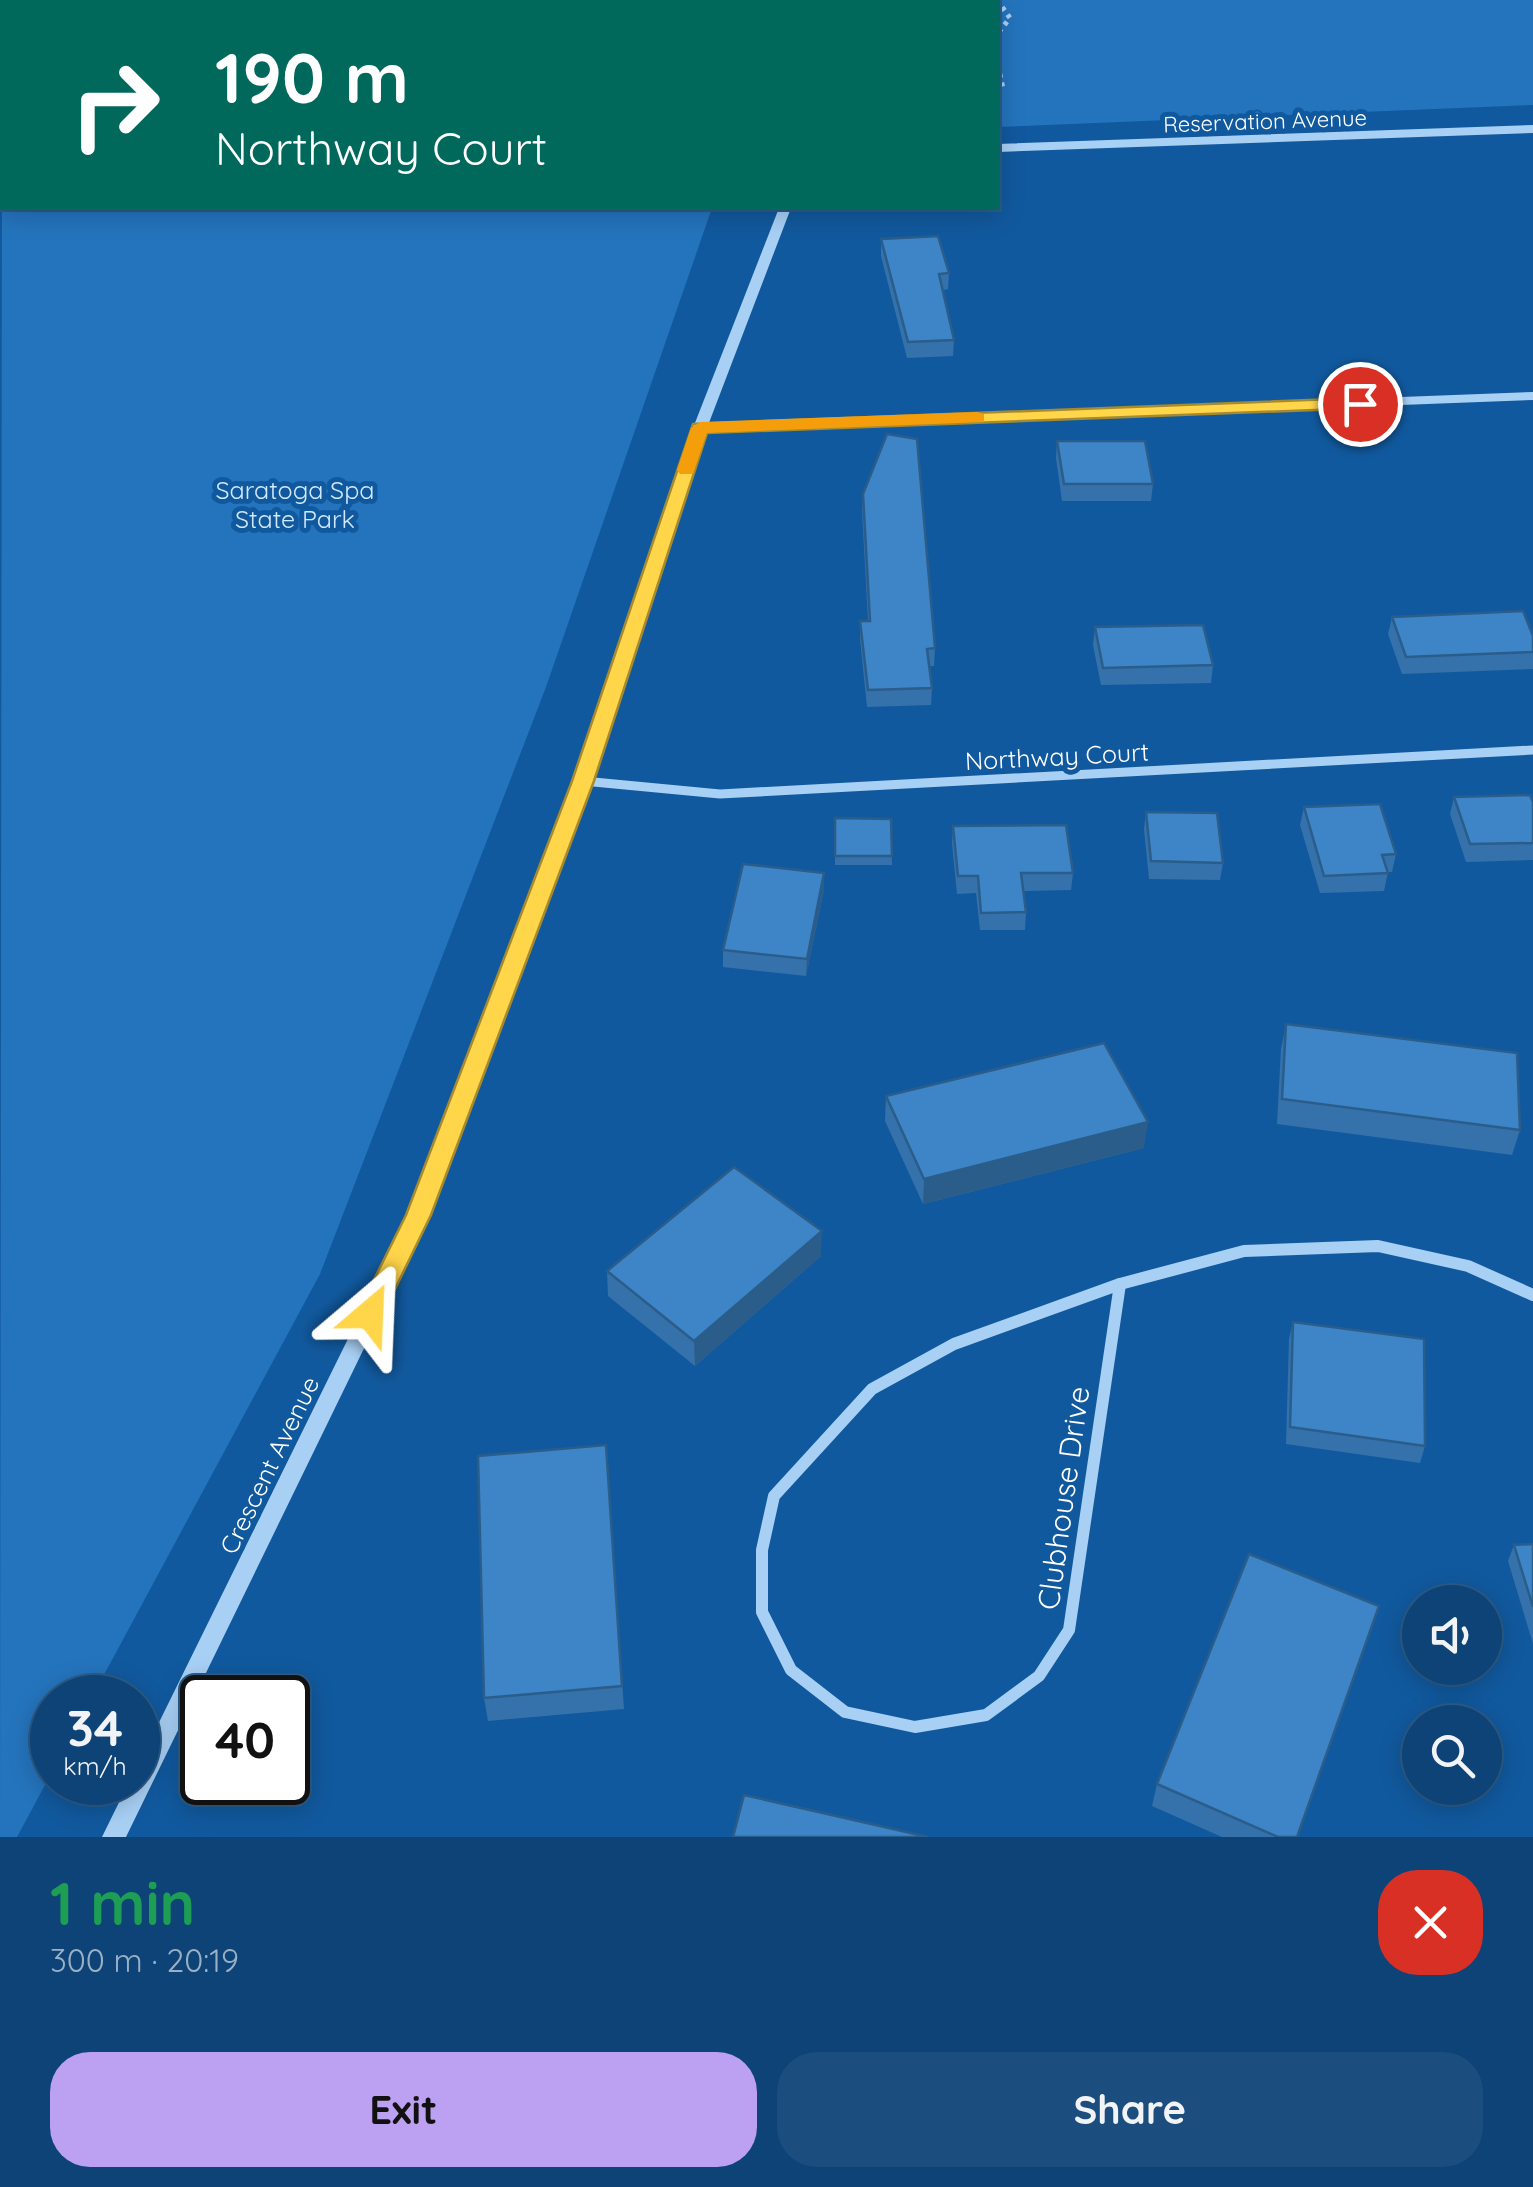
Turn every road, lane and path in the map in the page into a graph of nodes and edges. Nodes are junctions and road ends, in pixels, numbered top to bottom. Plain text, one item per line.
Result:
1 (1000, 4) edge
2 (1000, 30) edge
3 (1000, 75) edge
4 (1003, 89) dead end
5 (1533, 129) edge
6 (1000, 148) edge
7 (784, 210) edge
8 (1533, 396) edge
9 (700, 428) junction
10 (1533, 750) edge
11 (583, 781) junction
12 (1120, 1284) junction
13 (1533, 1295) edge
14 (114, 1837) edge

1 - 2 path
3 - 4 path
5 - 6 street, Reservation Avenue
7 - 9 street, Crescent Avenue
8 - 9 street
9 - 11 street, Crescent Avenue
10 - 11 street, Northway Court
11 - 14 street, Crescent Avenue
12 - 12 street, Clubhouse Drive
12 - 13 street, Clubhouse Drive

